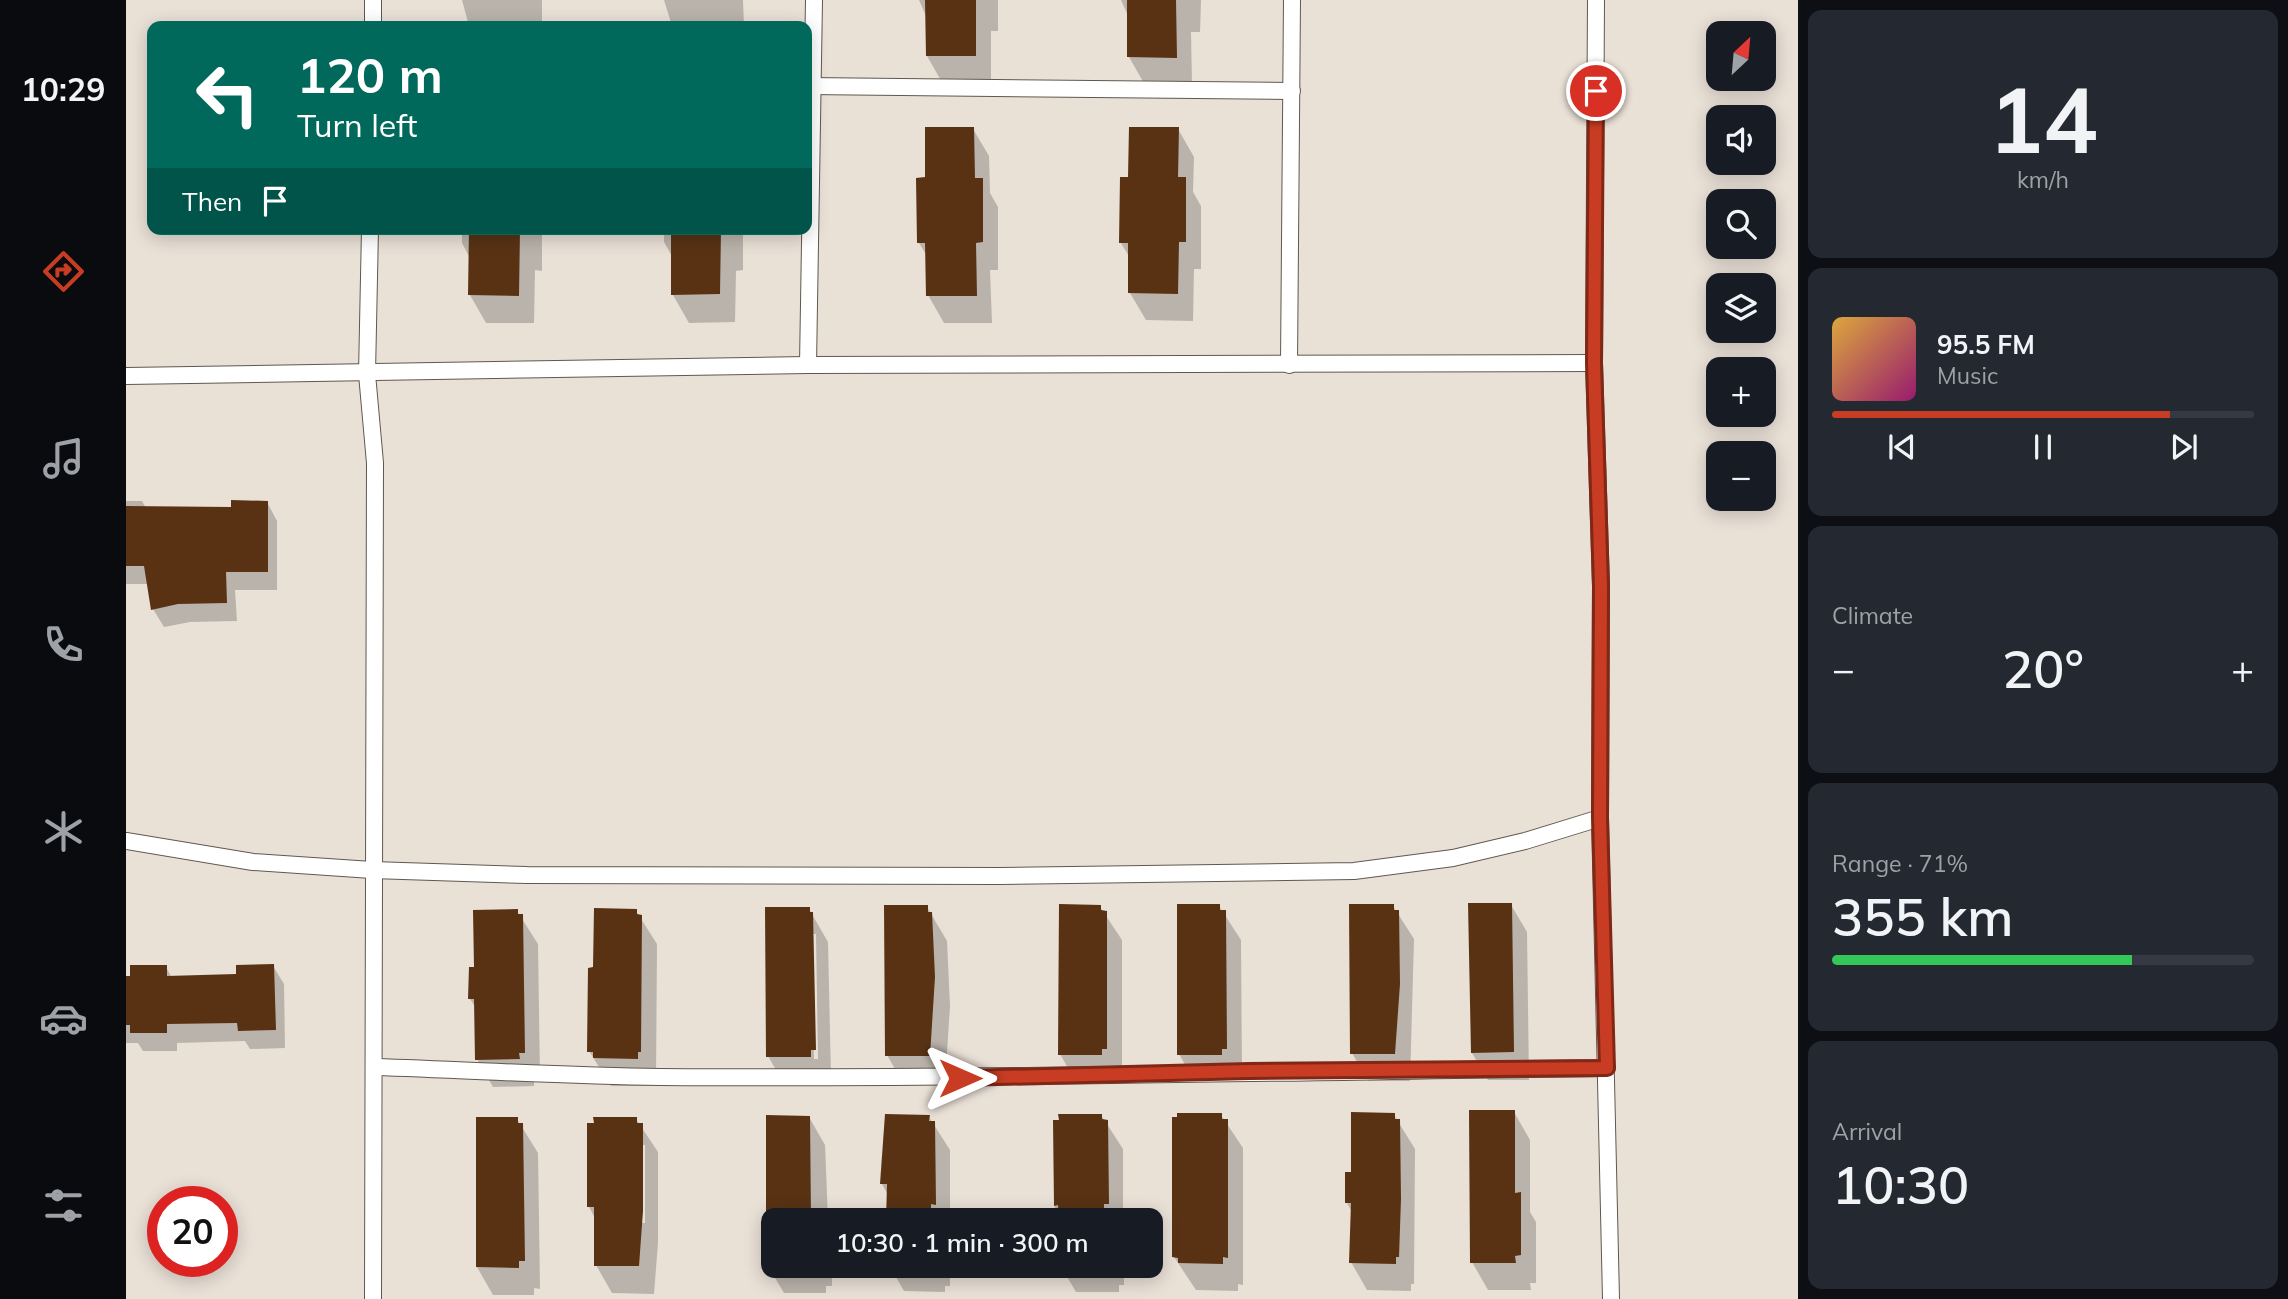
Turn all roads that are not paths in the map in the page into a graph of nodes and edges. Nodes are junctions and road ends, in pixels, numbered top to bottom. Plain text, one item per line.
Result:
1 (373, 0) edge
2 (814, 0) edge
3 (1292, 0) edge
4 (1596, 0) edge
5 (373, 21) edge
6 (812, 43) edge
7 (812, 86) edge
8 (1292, 91) junction
9 (370, 235) edge
10 (809, 235) edge
11 (1594, 363) junction
12 (808, 365) junction
13 (1289, 365) junction
14 (368, 374) junction
15 (126, 376) edge
16 (1600, 818) junction
17 (126, 841) edge
18 (372, 870) junction
19 (375, 1067) junction
20 (1607, 1068) junction
21 (373, 1299) edge
22 (1611, 1299) edge

1 - 5 lane
2 - 6 lane
3 - 8 lane
4 - 11 lane
7 - 8 lane
8 - 13 lane
9 - 14 lane
10 - 12 lane
11 - 13 lane
11 - 16 lane
12 - 13 lane
12 - 14 lane
14 - 15 lane
14 - 18 lane
16 - 18 lane
16 - 20 lane
17 - 18 lane
18 - 19 lane
19 - 20 lane
19 - 21 lane
20 - 22 lane

